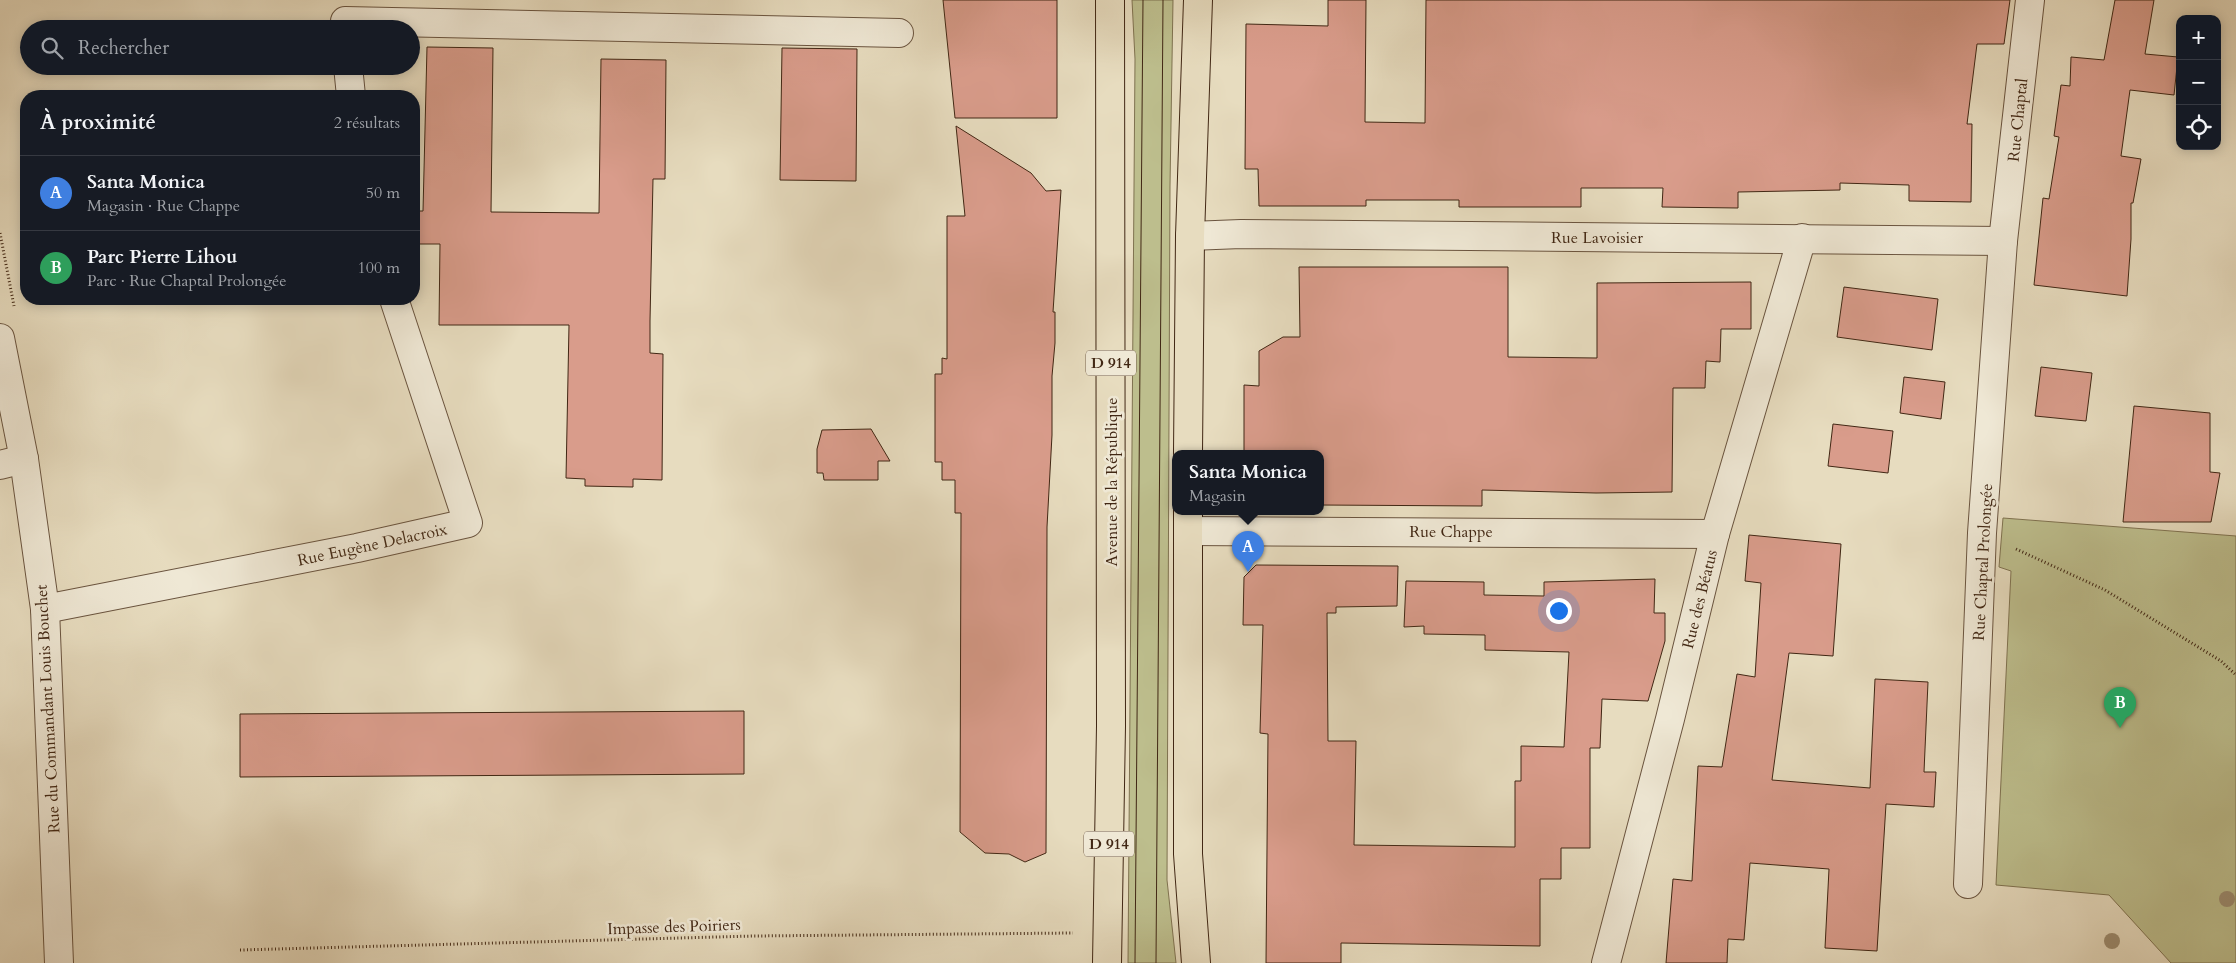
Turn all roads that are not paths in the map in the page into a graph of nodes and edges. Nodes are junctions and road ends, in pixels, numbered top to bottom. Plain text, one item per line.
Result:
1 (1110, 0) edge
2 (1198, 0) edge
3 (2030, 0) edge
4 (345, 17) edge
5 (899, 34) dead end
6 (349, 75) edge
7 (350, 90) edge
8 (1190, 236) junction
9 (1802, 238) junction
10 (2003, 241) junction
11 (396, 305) edge
12 (0, 338) edge
13 (1188, 450) edge
14 (12, 462) edge
15 (1188, 521) edge
16 (1715, 534) junction
17 (45, 609) junction
18 (1968, 884) dead end
19 (59, 963) edge
20 (1107, 963) edge
21 (1196, 963) edge
22 (1606, 963) edge

1 - 20 main road, Avenue de la République / D 914
2 - 8 main road
3 - 10 street, Rue Chaptal
4 - 5 street
6 - 7 street
8 - 9 street, Rue Lavoisier
8 - 13 main road
9 - 10 street, Rue Lavoisier
9 - 16 street, Rue des Béatus
10 - 18 street, Rue Chaptal Prolongée
11 - 17 street, Rue Eugène Delacroix
12 - 14 street, Rue du Commandant Louis Bouchet
14 - 17 street, Rue du Commandant Louis Bouchet
15 - 16 street, Rue Chappe
15 - 21 main road
16 - 22 street, Rue des Béatus
17 - 19 street, Rue du Commandant Louis Bouchet

